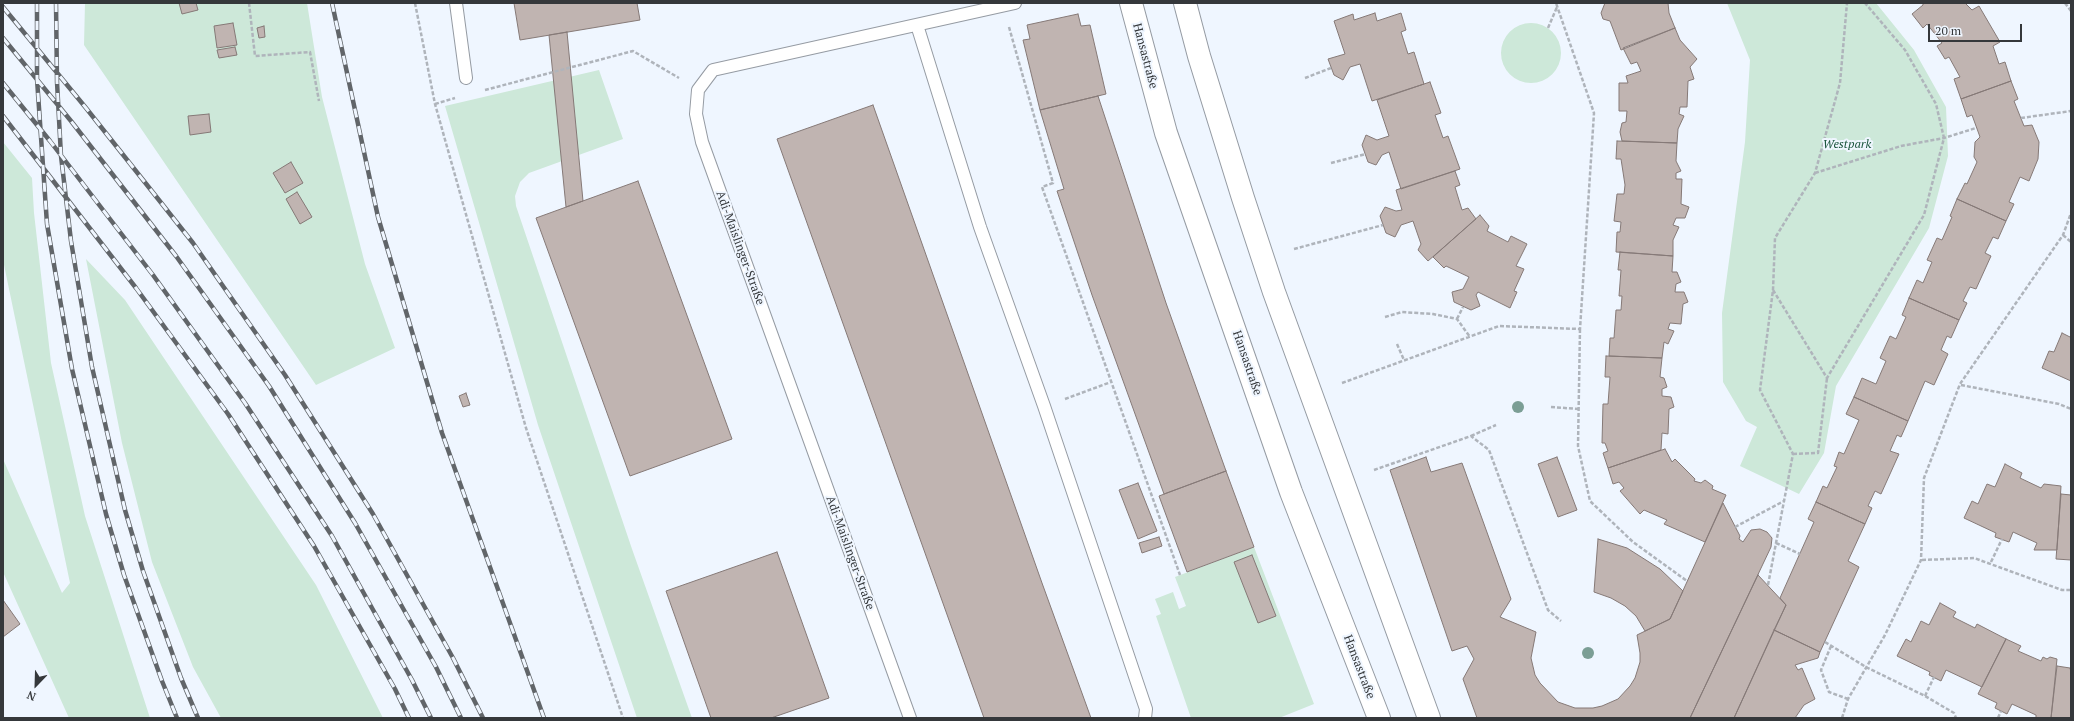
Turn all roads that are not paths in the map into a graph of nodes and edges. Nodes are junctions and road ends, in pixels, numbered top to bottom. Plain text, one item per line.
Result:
1 (456, 3) edge
2 (1015, 3) edge
3 (1131, 3) edge
4 (1185, 3) edge
5 (917, 25) junction
6 (466, 78) dead end
7 (910, 718) edge
8 (1145, 718) edge
9 (1379, 718) edge
10 (1429, 718) edge

1 - 6 lane
2 - 5 lane
3 - 9 main road, Hansastraße
4 - 10 main road
5 - 7 lane, Adi-Maislinger-Straße
5 - 8 lane

